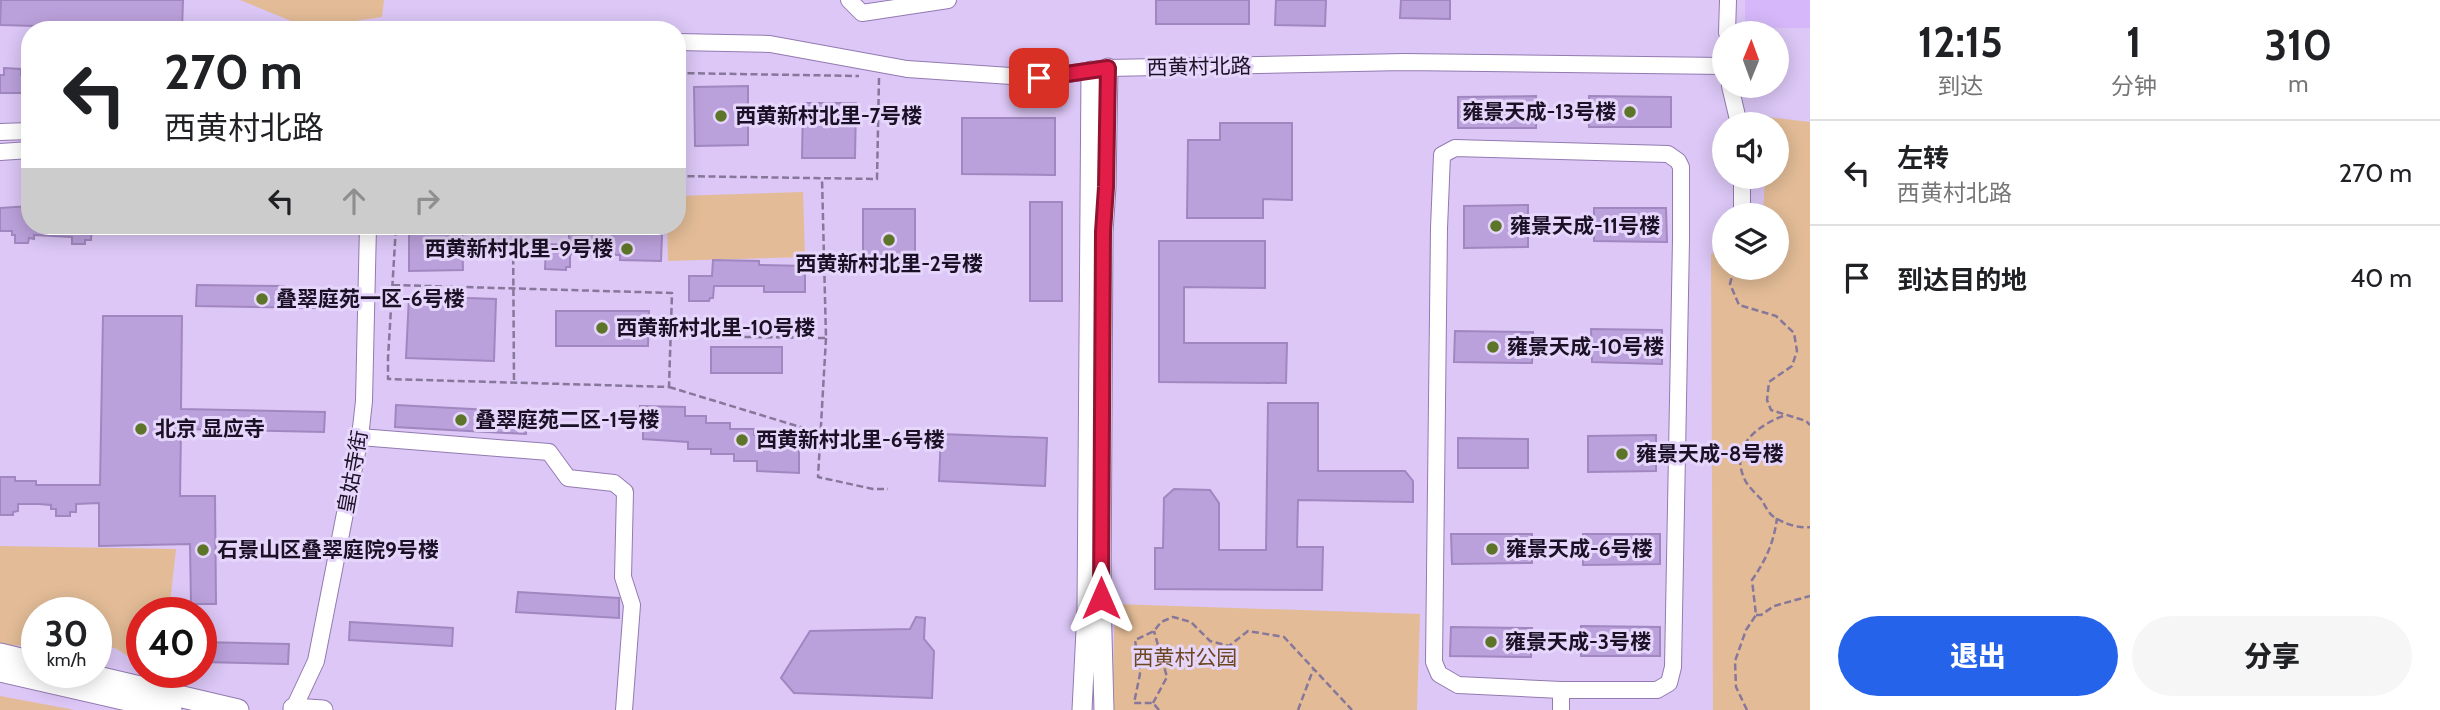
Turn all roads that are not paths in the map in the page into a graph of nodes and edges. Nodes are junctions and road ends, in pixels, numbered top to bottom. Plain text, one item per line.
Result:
1 (849, 0) edge
2 (948, 0) edge
3 (1728, 0) edge
4 (1727, 21) edge
5 (686, 42) edge
6 (1712, 66) edge
7 (1099, 69) junction
8 (21, 131) edge
9 (0, 132) edge
10 (21, 151) edge
11 (0, 152) edge
12 (368, 235) edge
13 (360, 437) junction
14 (0, 654) edge
15 (21, 659) edge
16 (0, 671) edge
17 (112, 680) edge
18 (1560, 690) junction
19 (293, 709) edge
20 (171, 710) edge
21 (238, 710) edge
22 (323, 710) edge
23 (624, 710) edge
24 (1082, 710) edge
25 (1104, 710) edge
26 (1560, 710) edge

1 - 2 street
3 - 4 street
5 - 7 street, 西黄村北路
6 - 7 street, 西黄村北路
7 - 24 street
7 - 25 street
8 - 9 street
10 - 11 street
12 - 13 street, 皇姑寺街
13 - 19 street, 皇姑寺街
13 - 23 street
14 - 15 main road
16 - 20 main road
17 - 21 main road
18 - 18 street
18 - 26 street
19 - 22 street

